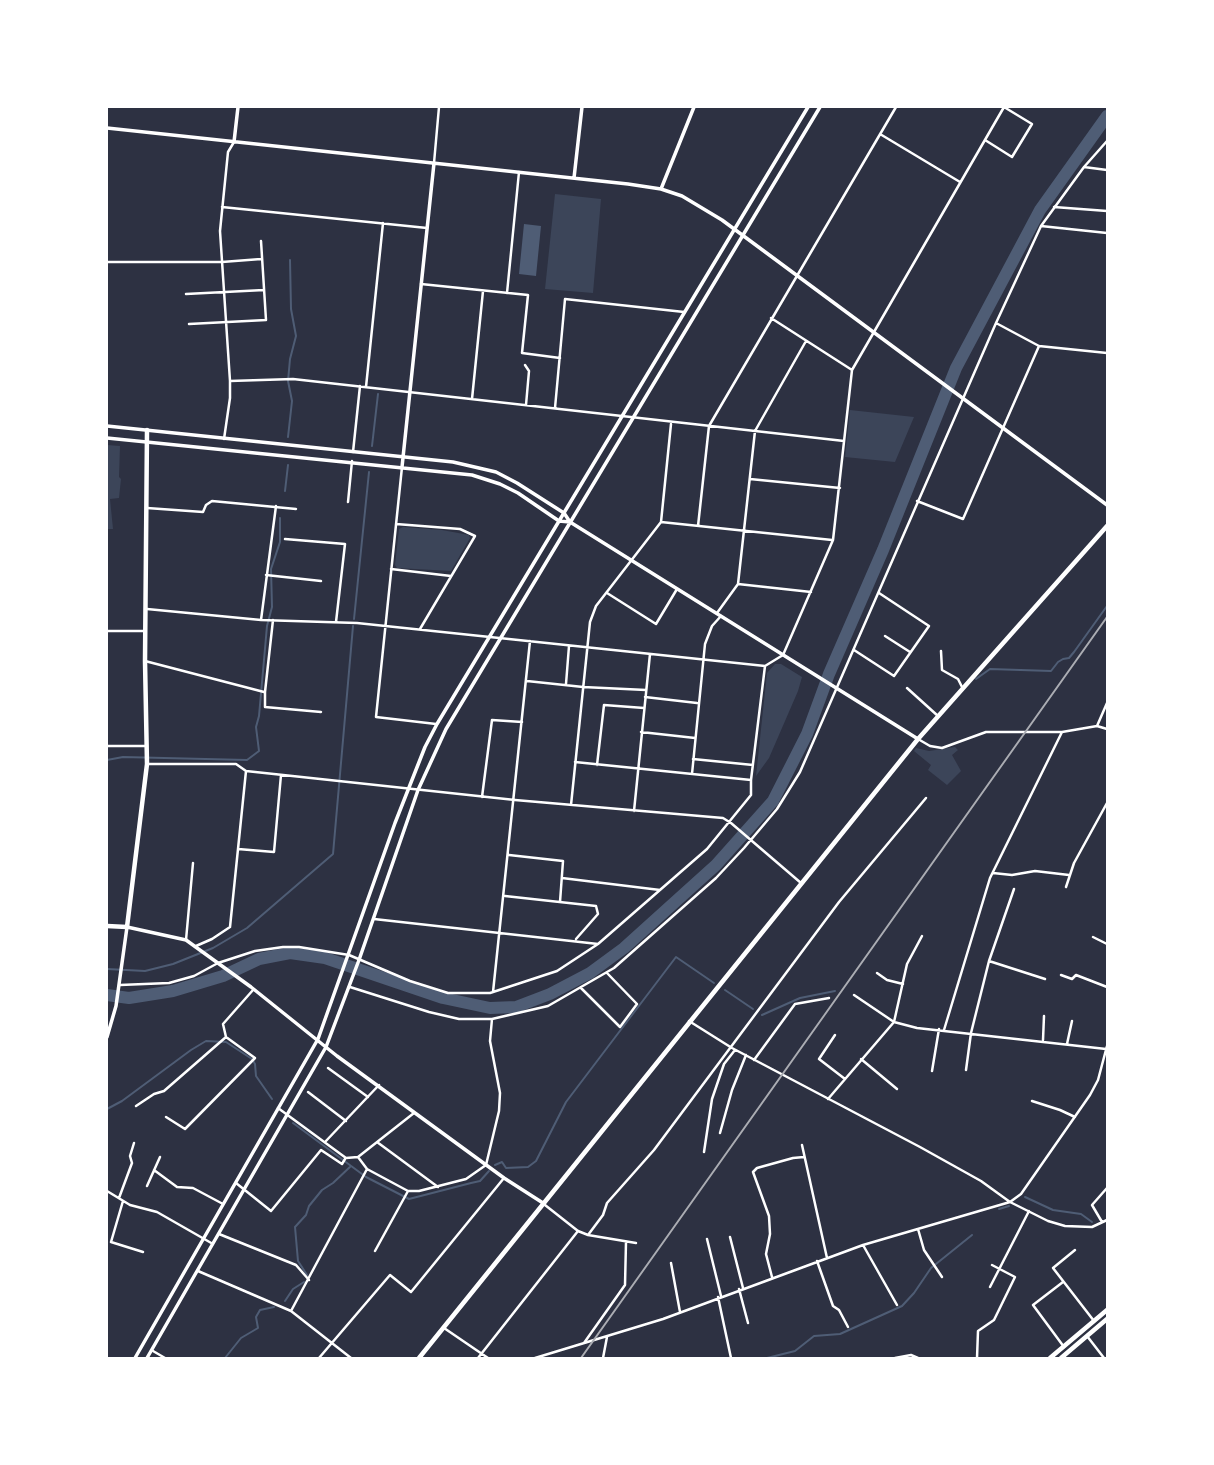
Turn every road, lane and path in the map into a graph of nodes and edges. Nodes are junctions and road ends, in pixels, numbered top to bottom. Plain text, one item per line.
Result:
1 (237, 107) edge
2 (439, 107) edge
3 (582, 107) edge
4 (694, 107) edge
5 (808, 107) edge
6 (820, 107) edge
7 (896, 107) edge
8 (1004, 107) edge
9 (107, 128) edge
10 (880, 134) junction
11 (985, 140) junction
12 (1107, 141) edge
13 (234, 142) junction
14 (434, 163) junction
15 (1084, 167) junction
16 (1107, 170) edge
17 (519, 172) junction
18 (574, 178) junction
19 (960, 182) junction
20 (661, 189) junction
21 (222, 206) junction
22 (1054, 206) junction
23 (1107, 211) edge
24 (383, 223) junction
25 (1041, 226) junction
26 (427, 228) junction
27 (734, 230) junction
28 (1107, 233) edge
29 (742, 236) junction
30 (261, 241) dead end
31 (262, 258) junction
32 (107, 262) edge
33 (222, 262) junction
34 (796, 275) junction
35 (421, 284) junction
36 (264, 290) junction
37 (483, 291) junction
38 (224, 292) junction
39 (507, 293) junction
40 (186, 294) dead end
41 (684, 312) junction
42 (771, 318) junction
43 (226, 322) junction
44 (996, 323) junction
45 (189, 324) dead end
46 (873, 332) junction
47 (806, 341) junction
48 (1039, 346) junction
49 (1107, 353) edge
50 (560, 358) junction
51 (525, 365) dead end
52 (852, 370) junction
53 (230, 381) junction
54 (360, 386) junction
55 (366, 387) junction
56 (410, 393) junction
57 (962, 398) junction
58 (472, 399) junction
59 (526, 405) junction
60 (555, 408) junction
61 (621, 417) junction
62 (632, 418) junction
63 (671, 422) junction
64 (107, 426) edge
65 (709, 426) junction
66 (1003, 428) junction
67 (148, 430) junction
68 (755, 431) junction
69 (107, 438) edge
70 (224, 439) junction
71 (844, 441) junction
72 (147, 442) junction
73 (353, 452) junction
74 (403, 457) junction
75 (352, 461) junction
76 (402, 467) junction
77 (750, 479) junction
78 (839, 488) junction
79 (918, 501) junction
80 (348, 502) dead end
81 (1107, 505) edge
82 (276, 506) junction
83 (147, 508) junction
84 (296, 509) dead end
85 (564, 513) junction
86 (559, 521) junction
87 (570, 522) junction
88 (662, 522) junction
89 (396, 524) junction
90 (698, 526) junction
91 (1107, 526) edge
92 (745, 530) junction
93 (285, 539) dead end
94 (833, 540) junction
95 (632, 560) junction
96 (391, 569) junction
97 (265, 575) junction
98 (451, 576) junction
99 (321, 581) dead end
100 (738, 584) junction
101 (677, 589) junction
102 (811, 592) junction
103 (877, 592) junction
104 (606, 593) junction
105 (147, 609) junction
106 (719, 615) junction
107 (261, 620) junction
108 (270, 620) junction
109 (336, 622) junction
110 (386, 626) junction
111 (419, 629) junction
112 (107, 631) edge
113 (147, 631) junction
114 (885, 636) dead end
115 (489, 637) junction
116 (500, 638) junction
117 (530, 641) junction
118 (569, 646) junction
119 (587, 648) junction
120 (854, 650) junction
121 (941, 651) dead end
122 (910, 652) junction
123 (650, 654) junction
124 (783, 655) junction
125 (703, 660) junction
126 (145, 661) junction
127 (765, 666) junction
128 (526, 681) junction
129 (566, 685) junction
130 (583, 687) junction
131 (836, 688) junction
132 (907, 688) dead end
133 (963, 688) junction
134 (646, 690) junction
135 (265, 692) junction
136 (645, 697) junction
137 (699, 703) junction
138 (1107, 703) edge
139 (644, 708) junction
140 (321, 712) dead end
141 (938, 716) junction
142 (522, 722) junction
143 (437, 724) junction
144 (1097, 726) junction
145 (1107, 729) edge
146 (641, 732) junction
147 (1062, 732) junction
148 (695, 738) junction
149 (918, 739) junction
150 (107, 746) edge
151 (147, 746) junction
152 (693, 759) junction
153 (147, 760) junction
154 (575, 762) junction
155 (597, 765) junction
156 (753, 765) junction
157 (637, 769) junction
158 (246, 771) junction
159 (692, 774) junction
160 (281, 775) junction
161 (751, 780) junction
162 (408, 788) junction
163 (418, 790) junction
164 (482, 797) junction
165 (926, 797) dead end
166 (515, 800) junction
167 (1107, 803) edge
168 (571, 805) junction
169 (634, 811) junction
170 (732, 824) junction
171 (750, 839) junction
172 (238, 849) junction
173 (509, 855) junction
174 (193, 863) dead end
175 (993, 873) junction
176 (1070, 876) junction
177 (562, 878) junction
178 (801, 883) junction
179 (1066, 887) dead end
180 (1014, 889) dead end
181 (660, 890) junction
182 (505, 896) junction
183 (560, 902) junction
184 (374, 919) junction
185 (107, 926) edge
186 (127, 927) junction
187 (501, 932) junction
188 (922, 936) dead end
189 (1093, 937) dead end
190 (186, 940) junction
191 (576, 940) junction
192 (598, 944) junction
193 (1107, 944) edge
194 (195, 946) junction
195 (349, 957) junction
196 (359, 961) junction
197 (989, 961) junction
198 (220, 965) junction
199 (607, 972) junction
200 (877, 973) dead end
201 (1060, 975) dead end
202 (1045, 979) dead end
203 (903, 984) junction
204 (350, 985) junction
205 (119, 987) junction
206 (1107, 987) edge
207 (581, 988) junction
208 (253, 990) junction
209 (493, 992) junction
210 (854, 995) dead end
211 (829, 998) dead end
212 (107, 1016) edge
213 (113, 1016) junction
214 (1044, 1016) dead end
215 (492, 1019) junction
216 (689, 1021) junction
217 (1073, 1021) dead end
218 (894, 1022) junction
219 (939, 1029) junction
220 (944, 1030) junction
221 (971, 1033) junction
222 (835, 1035) dead end
223 (107, 1037) edge
224 (318, 1039) junction
225 (223, 1040) junction
226 (1043, 1040) junction
227 (1067, 1044) junction
228 (326, 1047) junction
229 (1107, 1048) edge
230 (733, 1049) junction
231 (746, 1055) junction
232 (862, 1059) junction
233 (754, 1060) junction
234 (328, 1068) dead end
235 (966, 1070) dead end
236 (932, 1071) dead end
237 (845, 1079) junction
238 (379, 1085) junction
239 (897, 1089) dead end
240 (308, 1092) dead end
241 (368, 1097) junction
242 (828, 1099) junction
243 (1032, 1101) dead end
244 (136, 1106) dead end
245 (278, 1108) junction
246 (415, 1111) junction
247 (287, 1114) junction
248 (166, 1117) dead end
249 (1075, 1117) junction
250 (346, 1121) junction
251 (720, 1133) dead end
252 (325, 1142) junction
253 (377, 1142) junction
254 (134, 1143) dead end
255 (802, 1145) dead end
256 (704, 1152) dead end
257 (160, 1157) dead end
258 (358, 1157) junction
259 (804, 1157) junction
260 (344, 1160) junction
261 (486, 1165) junction
262 (154, 1170) junction
263 (366, 1170) junction
264 (504, 1178) junction
265 (236, 1183) junction
266 (147, 1186) dead end
267 (438, 1187) junction
268 (1107, 1188) edge
269 (245, 1189) junction
270 (107, 1191) edge
271 (408, 1191) junction
272 (121, 1200) junction
273 (1010, 1202) junction
274 (543, 1203) junction
275 (223, 1204) junction
276 (1028, 1211) junction
277 (1107, 1220) edge
278 (1102, 1222) junction
279 (918, 1229) junction
280 (578, 1231) junction
281 (219, 1234) junction
282 (588, 1236) junction
283 (730, 1237) dead end
284 (203, 1238) junction
285 (707, 1239) dead end
286 (626, 1242) junction
287 (636, 1242) dead end
288 (213, 1244) junction
289 (863, 1245) junction
290 (1075, 1250) dead end
291 (375, 1251) dead end
292 (143, 1252) dead end
293 (827, 1258) junction
294 (817, 1261) junction
295 (671, 1263) dead end
296 (992, 1265) dead end
297 (998, 1269) junction
298 (198, 1271) junction
299 (772, 1277) junction
300 (942, 1277) dead end
301 (309, 1280) junction
302 (1063, 1282) junction
303 (990, 1287) dead end
304 (741, 1289) junction
305 (720, 1297) junction
306 (897, 1305) dead end
307 (1107, 1310) edge
308 (291, 1311) junction
309 (680, 1312) junction
310 (1107, 1319) edge
311 (1094, 1321) junction
312 (748, 1322) dead end
313 (848, 1327) dead end
314 (444, 1328) junction
315 (1087, 1336) junction
316 (607, 1337) junction
317 (332, 1342) junction
318 (584, 1343) junction
319 (1063, 1347) junction
320 (152, 1350) junction
321 (480, 1357) edge
322 (135, 1358) edge
323 (147, 1358) edge
324 (165, 1358) edge
325 (318, 1358) edge
326 (351, 1358) edge
327 (419, 1358) edge
328 (488, 1358) edge
329 (535, 1358) edge
330 (603, 1358) edge
331 (732, 1358) edge
332 (895, 1358) edge
333 (918, 1358) edge
334 (977, 1358) edge
335 (1049, 1358) edge
336 (1061, 1358) edge
337 (1104, 1358) edge

1 - 13 street
2 - 14 street
3 - 18 street
4 - 20 street
5 - 27 street
6 - 29 street
7 - 10 street
8 - 11 street
8 - 11 street
9 - 13 street
10 - 19 street
10 - 34 street
11 - 19 street
12 - 15 street
13 - 14 street
13 - 21 street
14 - 17 street
14 - 26 street
15 - 16 street
15 - 22 street
17 - 18 street
17 - 39 street
18 - 20 street
19 - 46 street
20 - 27 street
21 - 24 street
21 - 33 street
22 - 23 street
22 - 25 street
24 - 26 street
24 - 55 street
25 - 28 street
25 - 44 street
26 - 35 street
27 - 29 street
27 - 41 street
29 - 34 street
29 - 62 street
30 - 31 street
31 - 33 street
31 - 36 street
32 - 33 street
33 - 38 street
34 - 42 street
34 - 46 street
35 - 37 street
35 - 56 street
36 - 38 street
36 - 43 street
37 - 39 street
37 - 58 street
38 - 40 street
38 - 43 street
39 - 50 street
41 - 50 street
41 - 61 street
42 - 47 street
42 - 65 street
43 - 45 street
43 - 53 street
44 - 48 street
44 - 57 street
46 - 52 street
46 - 57 street
47 - 52 street
47 - 68 street
48 - 49 street
48 - 66 street
50 - 60 street
51 - 59 street
52 - 71 street
53 - 54 street
53 - 70 street
54 - 55 street
54 - 73 street
55 - 56 street
56 - 58 street
56 - 74 street
57 - 66 street
57 - 79 street
58 - 59 street
59 - 60 street
60 - 61 street
61 - 62 street
61 - 85 street
62 - 63 street
62 - 87 street
63 - 65 street
63 - 88 street
64 - 67 street
65 - 68 street
65 - 90 street
66 - 79 street
66 - 81 street
67 - 70 street
67 - 72 main road
68 - 71 street
68 - 77 street
69 - 72 street
70 - 73 street
71 - 78 street
72 - 75 street
72 - 83 main road
73 - 74 street
74 - 76 street
74 - 85 street
75 - 76 street
75 - 80 street
76 - 86 street
76 - 89 street
77 - 78 street
77 - 92 street
78 - 94 street
79 - 103 street
82 - 83 street
82 - 84 street
82 - 97 street
83 - 105 main road
85 - 86 street
85 - 87 street
86 - 87 street
86 - 115 street
87 - 95 street
87 - 116 street
88 - 90 street
88 - 95 street
89 - 96 street
89 - 98 street
90 - 92 street
91 - 133 main road
92 - 94 street
92 - 100 street
93 - 109 street
94 - 102 street
95 - 101 street
95 - 104 street
96 - 98 street
96 - 110 street
97 - 99 street
97 - 107 street
98 - 111 street
100 - 102 street
100 - 106 street
101 - 104 street
101 - 106 street
102 - 124 street
103 - 120 street
103 - 122 street
104 - 119 street
105 - 107 street
105 - 113 main road
106 - 124 street
106 - 125 street
107 - 108 street
108 - 109 street
108 - 135 street
109 - 110 street
110 - 111 street
110 - 143 street
111 - 115 street
112 - 113 street
113 - 126 main road
114 - 122 street
115 - 116 street
115 - 143 street
116 - 117 street
116 - 163 street
117 - 118 street
117 - 128 street
118 - 119 street
118 - 129 street
119 - 123 street
119 - 130 street
120 - 122 street
120 - 131 street
121 - 133 street
123 - 125 street
123 - 134 street
124 - 127 street
124 - 131 street
125 - 127 street
125 - 137 street
126 - 135 street
126 - 151 main road
127 - 156 street
128 - 129 street
128 - 142 street
129 - 130 street
130 - 134 street
130 - 154 street
131 - 149 street
131 - 171 street
132 - 141 street
133 - 141 main road
134 - 136 street
135 - 140 street
136 - 137 street
136 - 139 street
137 - 148 street
138 - 144 street
139 - 146 street
139 - 155 street
141 - 149 main road
142 - 164 street
142 - 166 street
143 - 162 street
144 - 145 street
144 - 147 street
146 - 148 street
146 - 157 street
147 - 149 street
147 - 175 street
148 - 152 street
149 - 178 main road
150 - 151 street
151 - 153 main road
152 - 156 street
152 - 159 street
153 - 158 street
153 - 186 main road
154 - 155 street
154 - 168 street
155 - 157 street
156 - 161 street
157 - 159 street
157 - 169 street
158 - 160 street
158 - 172 street
159 - 161 street
160 - 162 street
160 - 172 street
161 - 170 street
162 - 163 street
162 - 195 street
163 - 164 street
163 - 184 street
164 - 166 street
165 - 230 street
166 - 168 street
166 - 173 street
167 - 176 street
168 - 169 street
169 - 170 street
170 - 171 street
170 - 181 street
171 - 178 street
171 - 199 street
172 - 194 street
173 - 177 street
173 - 182 street
174 - 190 street
175 - 176 street
175 - 220 street
176 - 179 street
177 - 181 street
177 - 183 street
178 - 216 main road
180 - 197 street
181 - 192 street
182 - 183 street
182 - 187 street
183 - 191 street
184 - 187 street
184 - 196 street
185 - 186 main road
186 - 190 street
186 - 205 street
187 - 191 street
187 - 209 street
188 - 203 street
189 - 193 street
190 - 194 street
191 - 192 street
192 - 209 street
194 - 198 street
195 - 196 street
195 - 198 street
195 - 224 street
196 - 204 street
196 - 209 street
197 - 202 street
197 - 221 street
198 - 205 street
198 - 208 street
199 - 207 street
199 - 207 street
200 - 203 street
201 - 206 street
203 - 218 street
204 - 215 street
204 - 228 street
205 - 213 street
207 - 215 street
208 - 224 street
208 - 225 street
210 - 218 street
211 - 233 street
212 - 213 street
213 - 223 street
214 - 226 street
215 - 261 street
216 - 230 street
216 - 274 main road
217 - 227 street
218 - 219 street
218 - 232 street
219 - 220 street
219 - 236 street
220 - 221 street
221 - 226 street
221 - 235 street
222 - 237 street
224 - 228 street
224 - 245 street
225 - 244 street
225 - 248 street
226 - 227 street
227 - 229 street
228 - 238 street
228 - 247 street
229 - 249 street
230 - 231 street
230 - 256 street
230 - 282 street
231 - 233 street
231 - 251 street
232 - 237 street
232 - 239 street
233 - 242 street
234 - 241 street
237 - 242 street
238 - 241 street
238 - 246 street
240 - 250 street
241 - 250 street
242 - 273 street
243 - 249 street
245 - 247 street
245 - 265 street
246 - 253 street
246 - 261 street
247 - 252 street
247 - 269 street
249 - 273 street
250 - 252 street
252 - 260 street
253 - 258 street
253 - 267 street
254 - 272 street
255 - 259 street
257 - 262 street
258 - 260 street
258 - 263 street
259 - 293 street
259 - 299 street
260 - 269 street
261 - 264 street
261 - 267 street
262 - 266 street
262 - 275 street
263 - 271 street
263 - 301 street
264 - 274 street
264 - 317 street
265 - 269 street
265 - 275 street
267 - 271 street
268 - 278 street
269 - 281 street
270 - 272 street
271 - 291 street
272 - 284 street
272 - 292 street
273 - 276 street
273 - 279 street
274 - 280 street
274 - 314 main road
275 - 284 street
276 - 278 street
276 - 297 street
277 - 278 street
279 - 289 street
279 - 300 street
280 - 282 street
280 - 321 street
281 - 288 street
281 - 301 street
282 - 286 street
283 - 304 street
284 - 288 street
284 - 322 street
285 - 305 street
286 - 287 street
286 - 318 street
288 - 298 street
289 - 293 street
289 - 306 street
290 - 302 street
293 - 294 street
294 - 299 street
294 - 313 street
295 - 309 street
296 - 297 street
297 - 303 street
297 - 334 street
298 - 308 street
298 - 320 street
299 - 304 street
301 - 308 street
302 - 311 street
302 - 319 street
304 - 305 street
304 - 312 street
305 - 309 street
305 - 331 street
307 - 311 main road
308 - 317 street
309 - 316 street
310 - 315 main road
311 - 319 main road
314 - 321 street
314 - 327 main road
315 - 336 main road
315 - 337 street
316 - 318 street
316 - 330 street
317 - 325 street
317 - 326 street
318 - 329 street
319 - 335 main road
320 - 323 street
320 - 324 street
321 - 328 street
332 - 333 street

